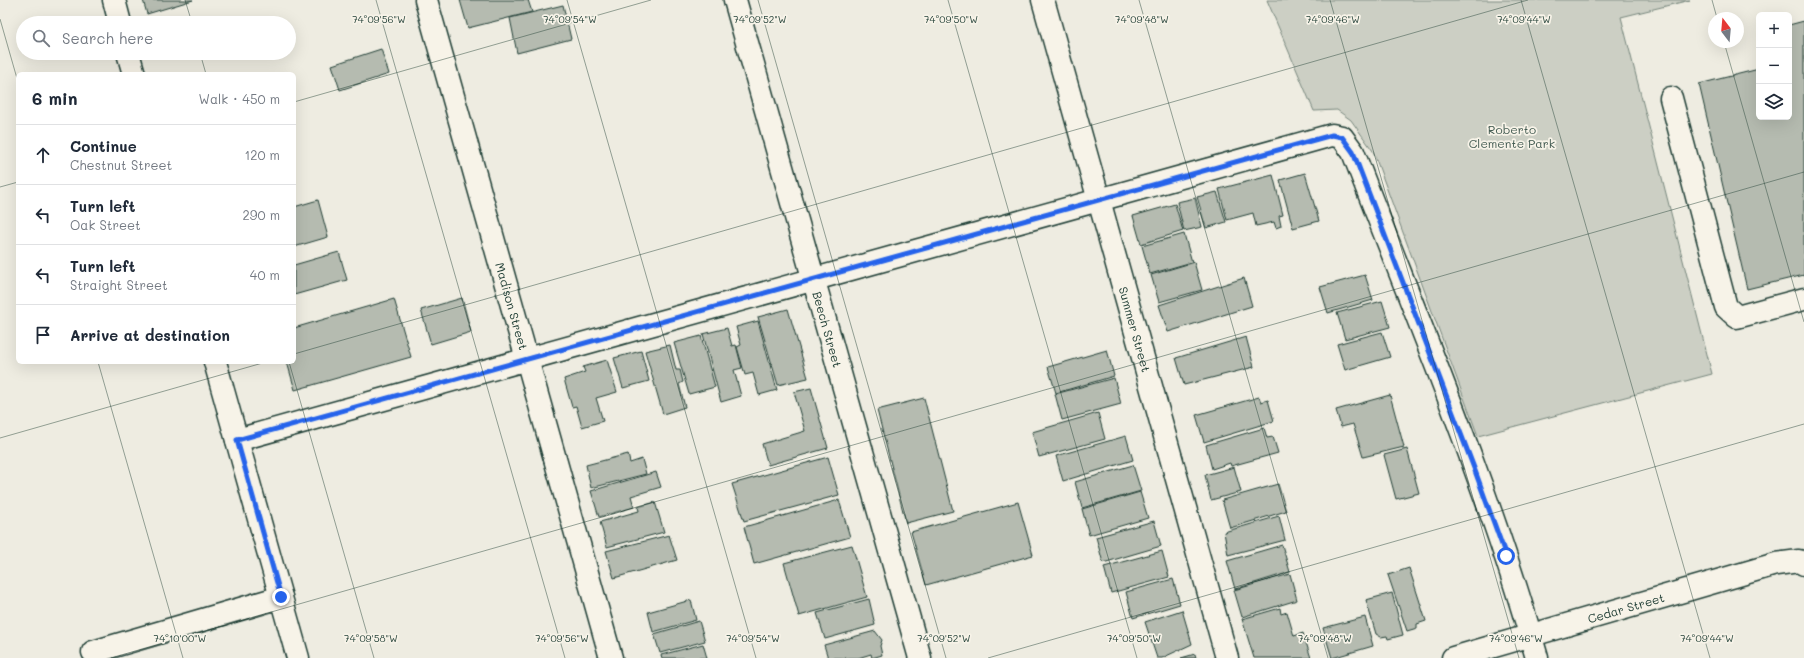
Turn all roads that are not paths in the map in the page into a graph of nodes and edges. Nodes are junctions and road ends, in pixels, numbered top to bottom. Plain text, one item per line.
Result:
1 (114, 0) edge
2 (426, 0) edge
3 (735, 0) edge
4 (1043, 0) edge
5 (118, 16) edge
6 (130, 60) edge
7 (133, 72) edge
8 (1671, 98) dead end
9 (1098, 200) junction
10 (813, 280) junction
11 (1804, 299) edge
12 (528, 360) junction
13 (216, 364) edge
14 (237, 440) junction
15 (1802, 562) edge
16 (281, 597) junction
17 (1530, 635) junction
18 (93, 652) dead end
19 (298, 658) edge
20 (611, 658) edge
21 (920, 658) edge
22 (1227, 658) edge
23 (1453, 658) edge
24 (1537, 658) edge

1 - 5 street
2 - 12 street, Madison Street
3 - 10 street, Beech Street
4 - 9 street, Summer Street
6 - 7 street
8 - 11 street
9 - 10 street
9 - 17 street
9 - 22 street, Summer Street
10 - 12 street
10 - 21 street, Beech Street
12 - 14 street
12 - 20 street, Madison Street
13 - 14 street
14 - 16 street
15 - 17 street, Cedar Street
16 - 18 street
16 - 19 street
17 - 23 street, Cedar Street
17 - 24 street

